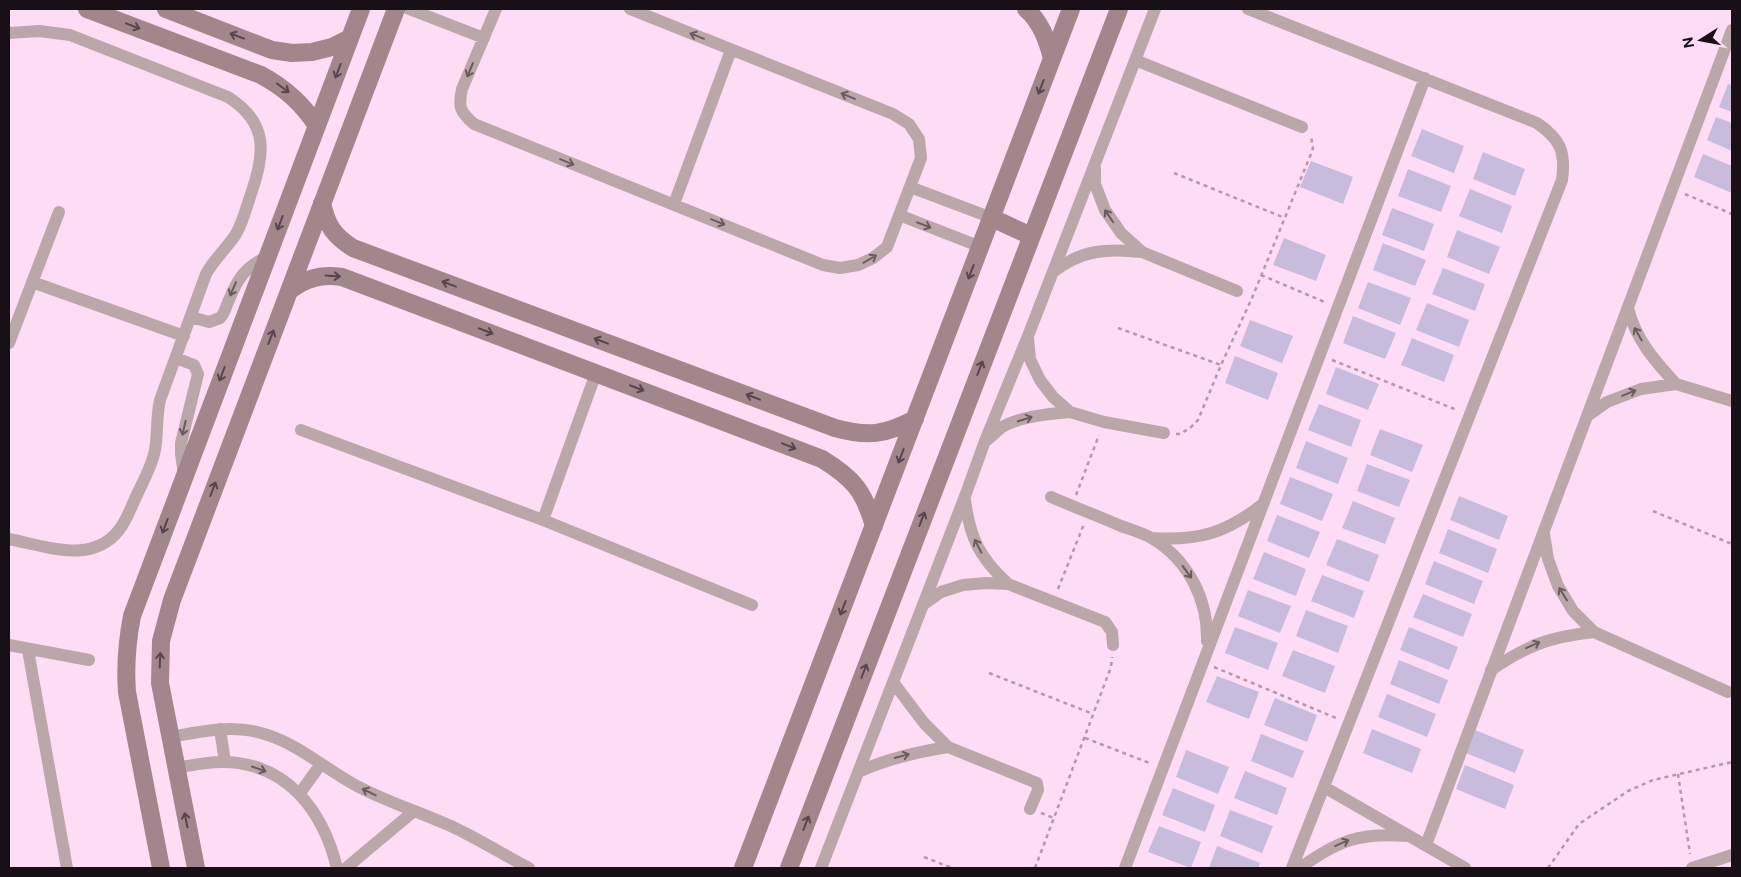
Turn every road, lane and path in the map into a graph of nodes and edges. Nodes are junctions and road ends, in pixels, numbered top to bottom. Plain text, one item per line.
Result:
1 (87, 9) edge
2 (166, 9) edge
3 (361, 9) edge
4 (396, 9) edge
5 (409, 9) edge
6 (496, 9) edge
7 (630, 9) edge
8 (1026, 9) edge
9 (1071, 9) edge
10 (1119, 9) edge
11 (1155, 9) edge
12 (1248, 9) edge
13 (1732, 30) edge
14 (9, 34) edge
15 (350, 38) junction
16 (484, 38) junction
17 (731, 50) junction
18 (1052, 58) junction
19 (1135, 60) junction
20 (1424, 78) junction
21 (317, 126) junction
22 (1302, 127) joint
23 (1095, 164) junction
24 (1174, 172) dead end
25 (910, 187) junction
26 (1672, 189) junction
27 (322, 203) junction
28 (674, 204) junction
29 (59, 212) dead end
30 (1732, 214) edge
31 (899, 215) junction
32 (992, 218) junction
33 (1285, 218) junction
34 (1031, 236) junction
35 (981, 247) junction
36 (1142, 252) junction
37 (267, 257) junction
38 (1052, 273) junction
39 (1261, 276) junction
40 (32, 282) junction
41 (1237, 291) dead end
42 (289, 292) junction
43 (1338, 307) junction
44 (1628, 308) junction
45 (191, 316) junction
46 (1118, 328) dead end
47 (184, 336) junction
48 (1028, 336) junction
49 (9, 343) edge
50 (1319, 355) junction
51 (176, 358) junction
52 (1221, 365) junction
53 (596, 372) junction
54 (1676, 384) junction
55 (1732, 400) edge
56 (1070, 412) junction
57 (1470, 415) junction
58 (1587, 416) junction
59 (915, 419) junction
60 (1104, 422) junction
61 (301, 430) dead end
62 (1164, 433) joint
63 (985, 442) junction
64 (184, 475) junction
65 (1051, 497) dead end
66 (964, 499) junction
67 (1263, 504) junction
68 (1072, 506) junction
69 (1653, 511) dead end
70 (1088, 512) junction
71 (543, 520) junction
72 (874, 526) junction
73 (1544, 532) junction
74 (1152, 538) junction
75 (9, 539) edge
76 (1732, 544) edge
77 (1008, 584) junction
78 (1053, 602) junction
79 (923, 604) junction
80 (752, 605) dead end
81 (1594, 632) junction
82 (9, 645) edge
83 (1113, 645) joint
84 (28, 650) junction
85 (1205, 656) junction
86 (89, 660) dead end
87 (1491, 670) junction
88 (989, 673) dead end
89 (893, 682) junction
90 (1728, 692) dead end
91 (1094, 714) junction
92 (1349, 724) junction
93 (220, 729) junction
94 (170, 737) junction
95 (1084, 737) junction
96 (948, 747) junction
97 (225, 762) junction
98 (1732, 762) edge
99 (321, 764) junction
100 (176, 768) junction
101 (1163, 768) junction
102 (858, 772) junction
103 (1678, 774) junction
104 (1324, 787) junction
105 (300, 793) junction
106 (1030, 808) dead end
107 (414, 811) junction
108 (1411, 836) junction
109 (1426, 845) junction
110 (826, 853) junction
111 (1732, 855) edge
112 (924, 857) dead end
113 (67, 868) edge
114 (161, 868) edge
115 (196, 868) edge
116 (337, 868) edge
117 (346, 868) edge
118 (529, 868) edge
119 (743, 868) edge
120 (788, 868) edge
121 (821, 868) edge
122 (828, 868) edge
123 (952, 868) edge
124 (1035, 868) edge
125 (1125, 868) edge
126 (1292, 868) edge
127 (1300, 868) edge
128 (1466, 868) edge
129 (1548, 868) edge
130 (1692, 868) edge

1 -> 21 street
15 -> 2 street
3 - 15 street
4 - 27 street
5 - 16 street
6 - 16 street
17 -> 7 street
8 - 18 street
9 - 18 street
10 - 34 street
11 - 19 street
12 - 20 street
13 - 26 street
14 - 45 street
15 -> 21 street
16 -> 28 street
25 -> 17 street
17 - 28 street
18 -> 32 street
19 - 22 street
19 - 23 street
20 - 43 street
20 - 57 street
21 -> 37 street
22 - 33 path
36 -> 23 street
23 - 38 street
24 - 33 path
25 - 31 street
25 - 32 street
26 - 30 path
26 - 44 street
27 - 42 street
59 -> 27 street
28 -> 31 street
29 - 40 street
31 -> 35 street
32 - 34 street
32 - 35 street
33 - 39 path
120 -> 34 street
35 -> 59 street
36 - 38 street
36 - 41 street
37 -> 45 street
37 -> 64 street
38 - 48 street
39 - 43 path
39 - 52 path
40 - 47 street
40 - 49 street
42 -> 53 street
94 -> 42 street
43 - 50 street
54 -> 44 street
44 - 58 street
45 - 47 street
46 - 52 path
47 - 51 street
48 - 56 street
48 - 63 street
50 - 57 path
50 - 67 street
51 -> 64 street
51 - 75 street
52 - 62 path
53 - 71 street
53 -> 72 street
54 - 55 street
58 -> 54 street
56 - 60 street
63 -> 56 street
57 - 92 street
58 - 73 street
59 -> 72 street
60 - 62 street
60 - 68 path
61 - 71 street
63 - 66 street
64 -> 114 street
65 - 68 street
77 -> 66 street
66 - 79 street
67 - 74 street
67 - 85 street
68 - 70 street
69 - 76 path
70 - 74 street
70 - 78 path
71 - 80 street
72 -> 119 street
81 -> 73 street
73 - 87 street
74 -> 85 street
77 - 78 street
77 - 79 street
78 - 83 street
79 - 89 street
87 -> 81 street
81 - 90 street
82 - 84 street
83 - 91 path
84 - 86 street
84 - 113 street
85 - 92 path
85 - 101 street
87 - 109 street
88 - 91 path
89 - 96 street
89 - 102 street
91 - 95 path
92 - 104 street
93 - 94 street
93 - 97 street
93 - 99 street
94 - 100 street
95 - 101 path
95 - 124 path
102 -> 96 street
96 - 106 street
97 - 100 street
97 -> 105 street
98 - 103 path
99 - 105 street
107 -> 99 street
115 -> 100 street
101 - 125 street
102 - 110 street
103 - 129 path
103 - 130 path
104 - 108 street
104 - 126 street
105 - 116 street
107 - 117 street
107 - 118 street
108 - 109 street
127 -> 108 street
109 - 128 street
110 - 121 street
110 - 122 street
111 - 130 street
112 - 123 path

